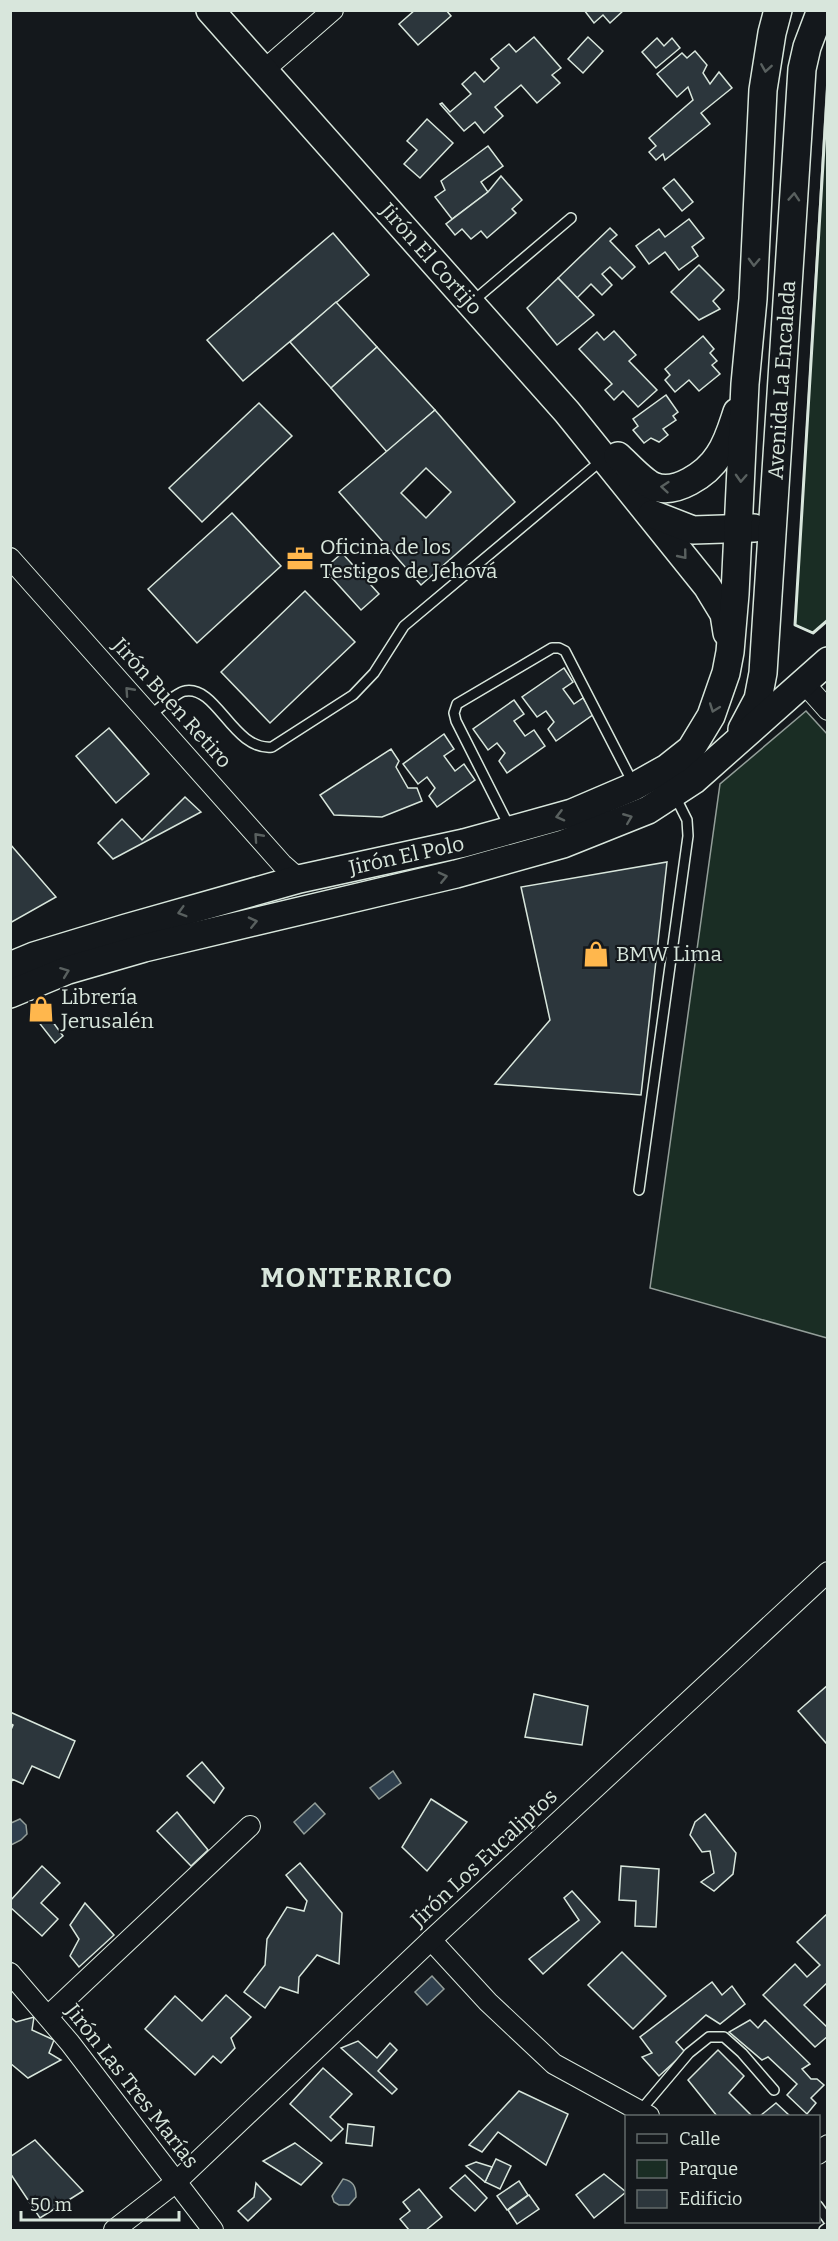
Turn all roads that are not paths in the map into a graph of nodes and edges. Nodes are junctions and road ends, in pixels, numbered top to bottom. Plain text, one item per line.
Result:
1 (210, 10) edge
2 (333, 10) edge
3 (778, 10) edge
4 (821, 10) edge
5 (263, 71) junction
6 (571, 218) dead end
7 (470, 304) junction
8 (745, 384) junction
9 (567, 412) junction
10 (604, 458) junction
11 (648, 513) junction
12 (773, 527) junction
13 (738, 529) junction
14 (10, 558) edge
15 (735, 594) junction
16 (730, 652) junction
17 (764, 660) junction
18 (828, 661) edge
19 (803, 682) junction
20 (828, 710) edge
21 (150, 715) junction
22 (733, 746) junction
23 (635, 786) junction
24 (674, 794) junction
25 (510, 828) junction
26 (299, 879) junction
27 (10, 966) edge
28 (10, 994) edge
29 (639, 1190) dead end
30 (828, 1572) edge
31 (250, 1826) dead end
32 (431, 1940) junction
33 (10, 1973) edge
34 (48, 2016) junction
35 (774, 2090) dead end
36 (645, 2114) edge
37 (176, 2182) junction
38 (828, 2227) edge
39 (114, 2230) edge
40 (213, 2230) edge
41 (824, 2230) edge

1 - 5 main road, Jirón El Cortijo
2 - 5 street
3 -> 8 main road, Avenida La Encalada
12 -> 4 main road, Avenida La Encalada
5 - 7 main road, Jirón El Cortijo
6 - 7 lane
7 - 9 main road, Jirón El Cortijo
8 -> 9 main road
8 -> 13 main road, Avenida La Encalada
9 - 10 main road, Jirón El Cortijo
10 - 11 main road, Jirón El Cortijo
10 - 21 lane
11 - 13 main road
11 -> 16 main road, Jirón El Cortijo
12 - 13 main road
12 - 17 main road, Avenida La Encalada
13 - 15 main road, Avenida La Encalada
21 -> 14 street, Jirón Buen Retiro
15 - 16 main road, Avenida La Encalada
15 - 17 main road
16 -> 23 main road, Jirón El Polo
17 - 22 main road, Avenida La Encalada
18 - 19 main road, Jirón El Polo
19 - 20 street
19 - 22 main road, Jirón El Polo
26 -> 21 street, Jirón Buen Retiro
22 - 24 main road, Jirón El Polo
23 -> 25 main road, Jirón El Polo
23 - 25 lane
28 -> 24 main road, Jirón El Polo
24 - 29 lane
25 - 26 main road, Jirón El Polo
26 -> 27 main road, Jirón El Polo
30 - 32 street, Jirón Los Eucaliptos
31 - 34 street
32 - 36 street
32 - 37 street, Jirón Los Eucaliptos
33 - 34 street, Jirón Las Tres Marías
34 - 37 street, Jirón Las Tres Marías
35 - 36 lane
37 - 39 street, Jirón Los Eucaliptos
37 - 40 street, Jirón Las Tres Marías
38 - 41 lane

